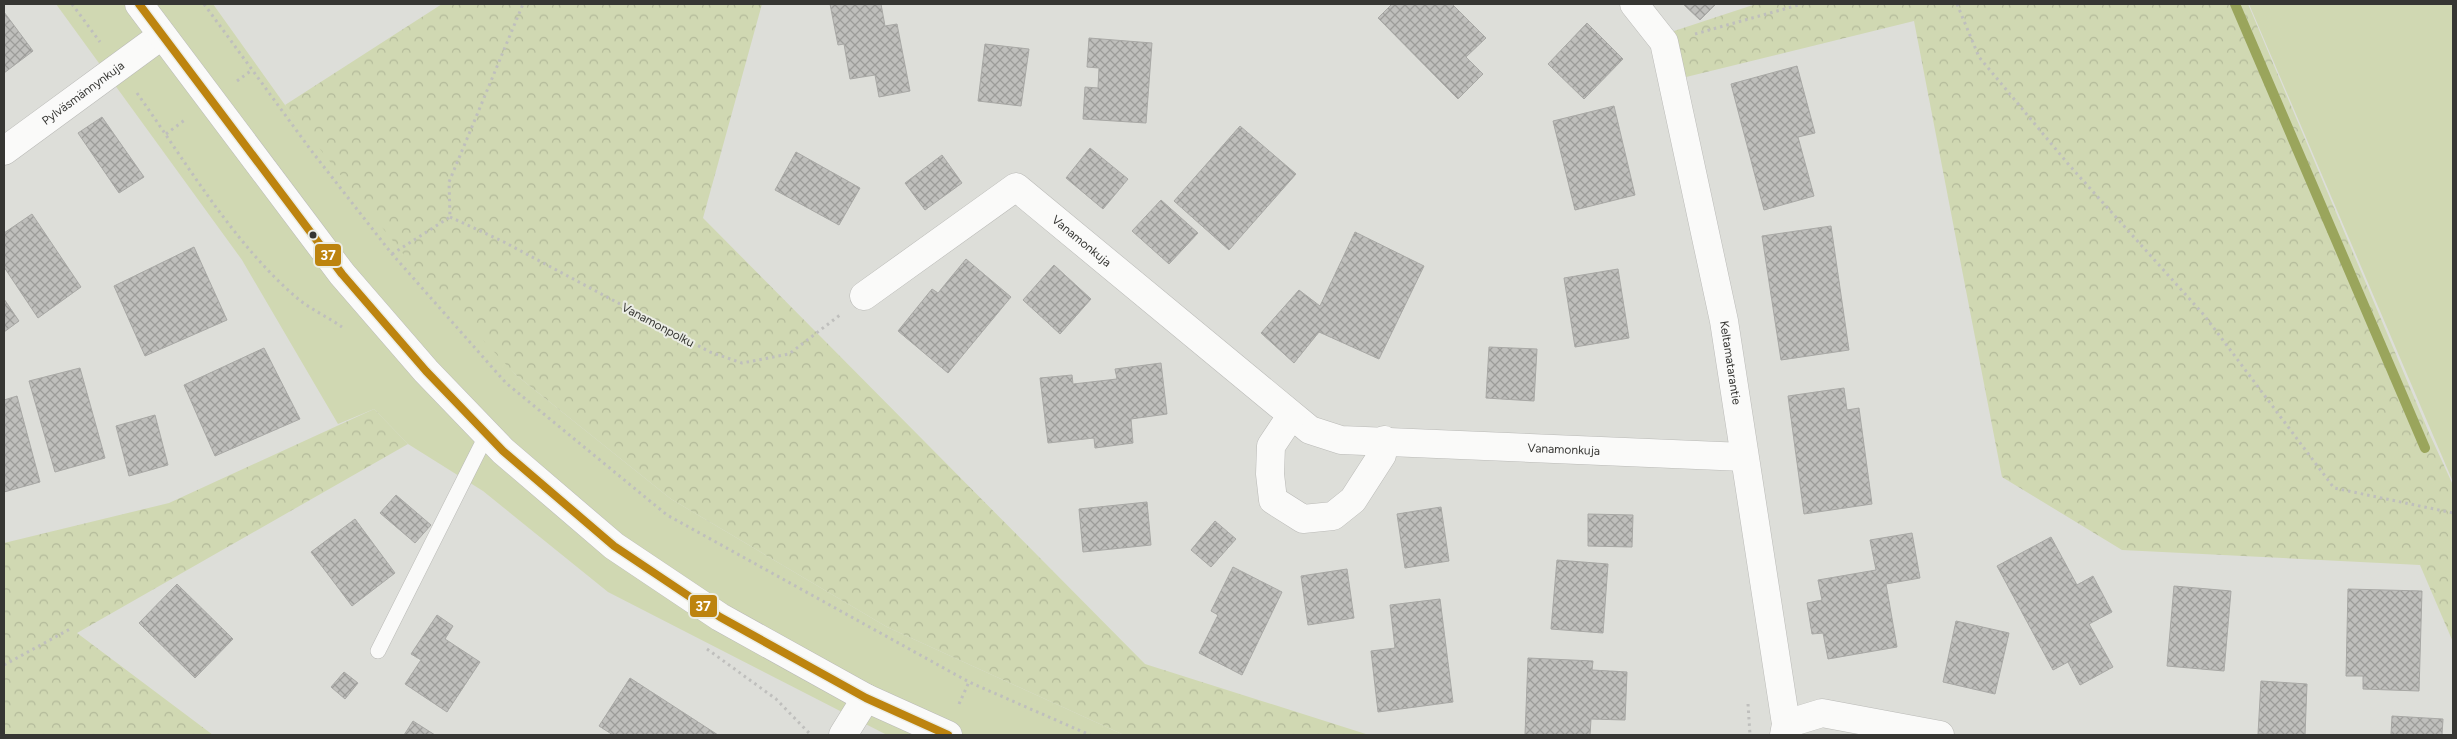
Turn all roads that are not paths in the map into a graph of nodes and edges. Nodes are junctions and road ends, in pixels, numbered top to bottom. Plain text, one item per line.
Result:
1 (138, 4) edge
2 (1634, 4) edge
3 (161, 36) junction
4 (4, 152) edge
5 (864, 296) road end
6 (1291, 416) junction
7 (486, 434) junction
8 (1384, 440) junction
9 (1744, 458) junction
10 (378, 651) dead end
11 (866, 698) junction
12 (1785, 730) edge
13 (843, 735) edge
14 (948, 735) edge
15 (1940, 735) edge

1 - 3 street
2 - 9 street, Keltamatarantie
3 - 4 street, Pylväsmännynkuja
3 - 7 street
5 - 6 street, Vanamonkuja
6 - 8 street, Vanamonkuja
6 - 8 street
7 - 10 lane
7 - 11 street
8 - 9 street, Vanamonkuja
9 - 12 street, Keltamatarantie
11 - 13 street
11 - 14 street
12 - 15 street

